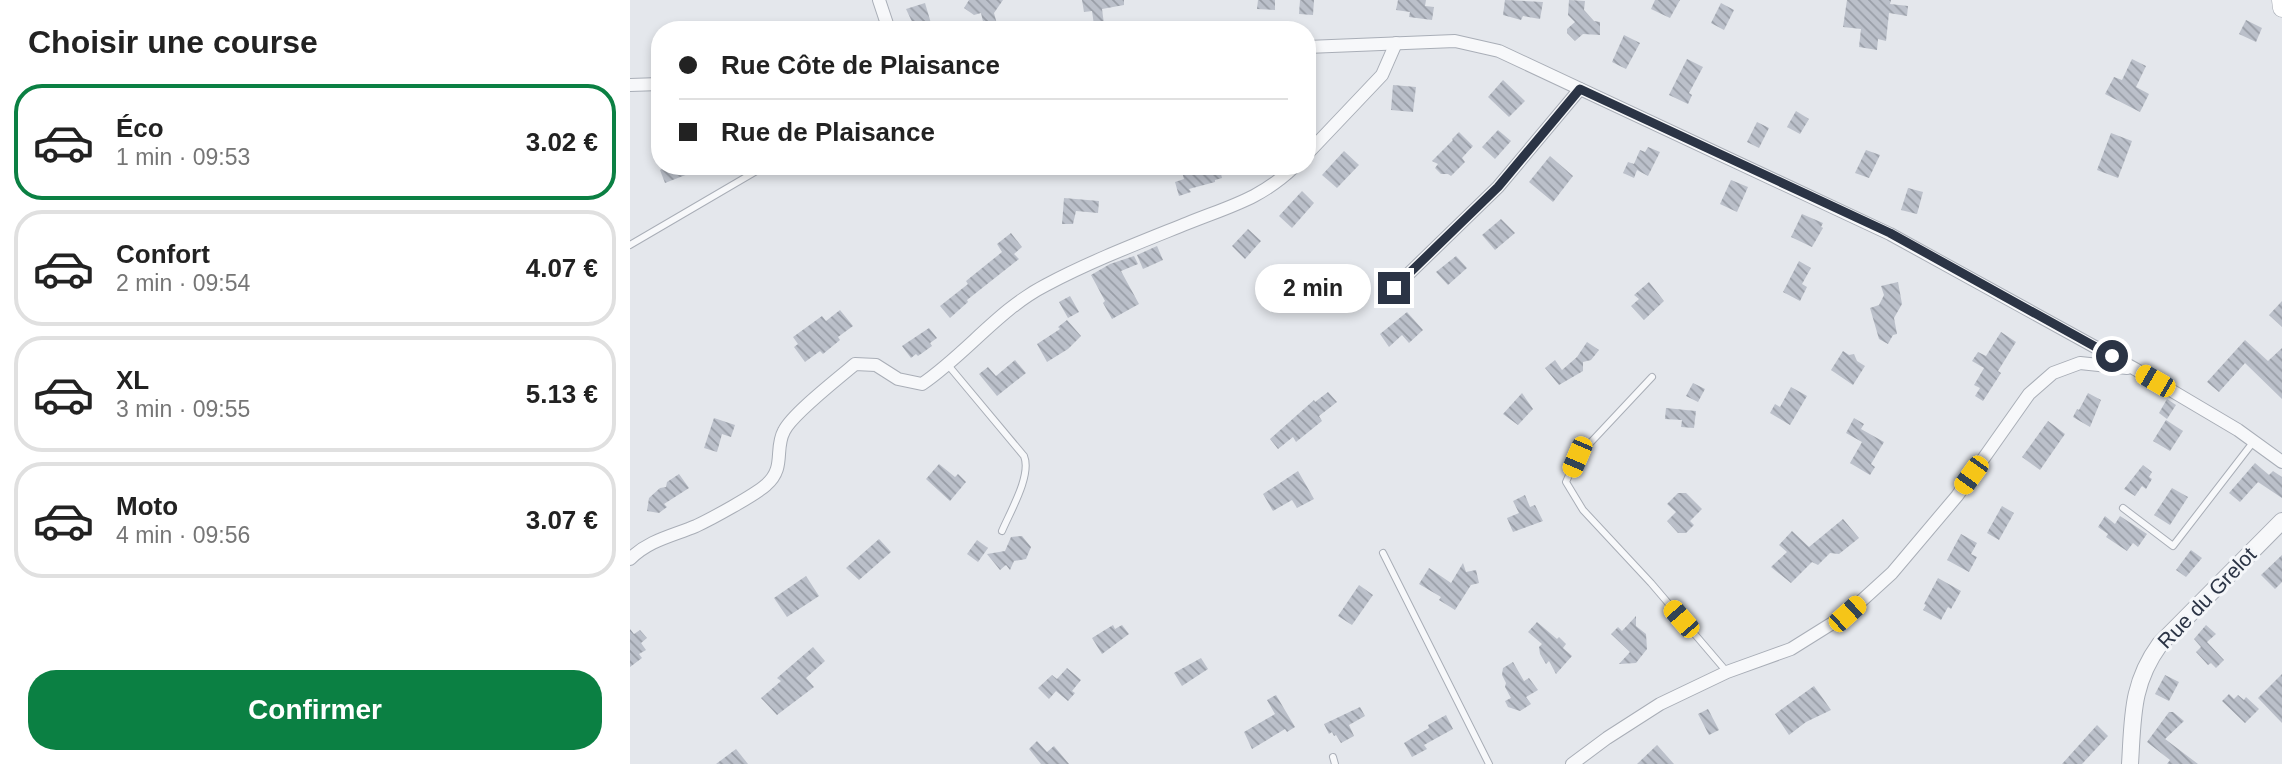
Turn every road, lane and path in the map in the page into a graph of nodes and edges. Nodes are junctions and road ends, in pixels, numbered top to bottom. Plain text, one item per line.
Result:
1 (879, 0) edge
2 (2281, 0) edge
3 (2282, 8) edge
4 (886, 21) edge
5 (1396, 43) junction
6 (1316, 47) edge
7 (651, 84) edge
8 (630, 85) edge
9 (1580, 89) junction
10 (1316, 145) edge
11 (750, 175) edge
12 (1285, 175) edge
13 (630, 245) edge
14 (1394, 288) dead end
15 (948, 365) junction
16 (2135, 369) junction
17 (1651, 377) dead end
18 (2254, 441) junction
19 (2282, 462) edge
20 (2123, 508) dead end
21 (2282, 521) edge
22 (1002, 531) dead end
23 (1382, 553) dead end
24 (630, 559) edge
25 (1727, 672) junction
26 (1489, 764) edge
27 (1572, 764) edge
28 (2130, 764) edge

1 - 4 street
2 - 3 main road
5 - 6 street
5 - 9 street
5 - 10 street
7 - 8 street
9 - 14 street
9 - 16 street
11 - 13 lane
12 - 15 street
15 - 22 lane
15 - 24 street
16 - 18 street
16 - 25 street
17 - 25 lane
18 - 19 street
18 - 20 lane
21 - 28 street, Rue du Grelot
23 - 26 lane
25 - 27 street

